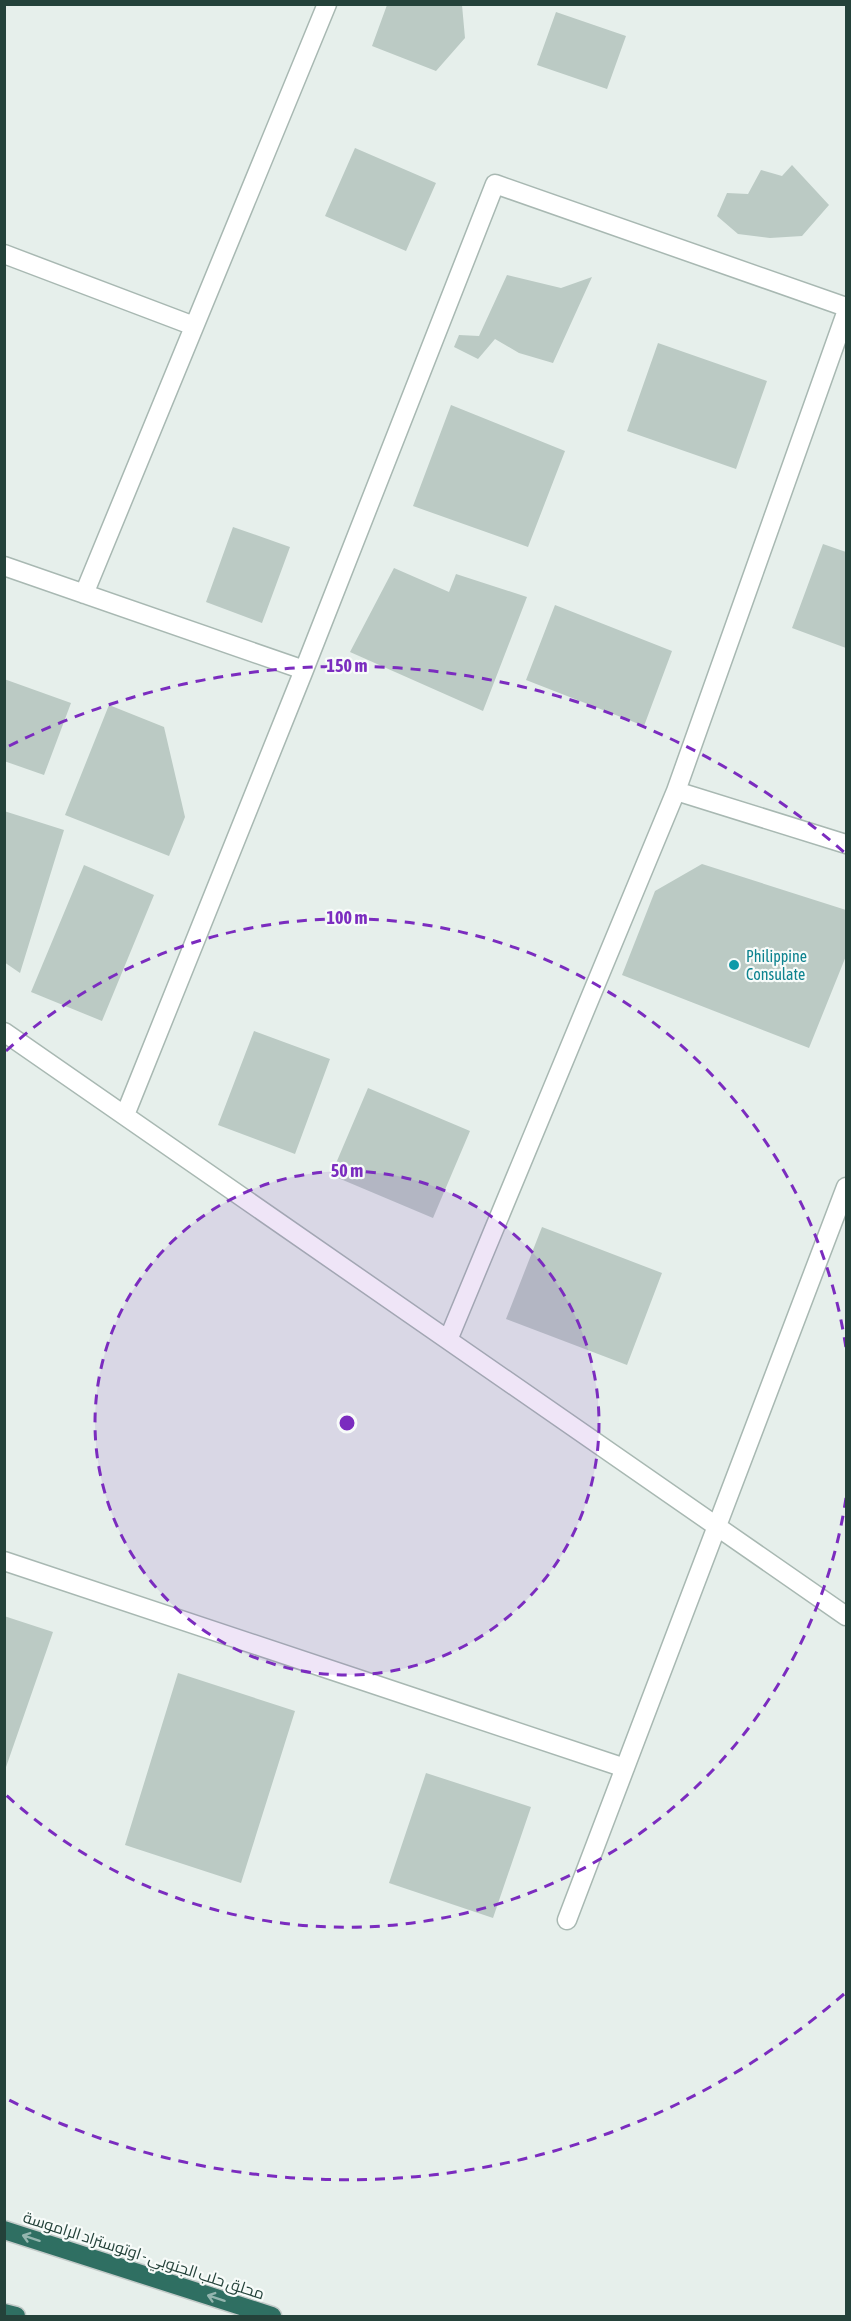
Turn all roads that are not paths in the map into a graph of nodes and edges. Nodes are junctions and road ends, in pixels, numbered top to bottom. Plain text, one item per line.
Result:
1 (327, 4) edge
2 (4, 254) edge
3 (846, 307) edge
4 (846, 313) edge
5 (194, 326) junction
6 (4, 566) edge
7 (84, 594) junction
8 (304, 670) junction
9 (676, 791) junction
10 (846, 844) edge
11 (4, 1032) edge
12 (125, 1115) junction
13 (846, 1187) edge
14 (448, 1340) junction
15 (717, 1526) junction
16 (4, 1561) edge
17 (846, 1616) edge
18 (625, 1768) junction
19 (567, 1920) dead end
20 (4, 2230) edge
21 (4, 2313) edge
22 (16, 2316) edge
23 (272, 2316) edge

1 - 5 street
2 - 5 street
3 - 8 street
4 - 9 street
5 - 7 street
6 - 7 street
7 - 8 street
8 - 12 street
9 - 10 street
9 - 14 street
11 - 12 street
12 - 14 street
13 - 15 street
14 - 15 street
15 - 17 street
15 - 18 street
16 - 18 street
18 - 19 street
23 -> 20 highway, محلق حلب الجنوبي - اوتوستراد الراموسة
21 - 22 highway

